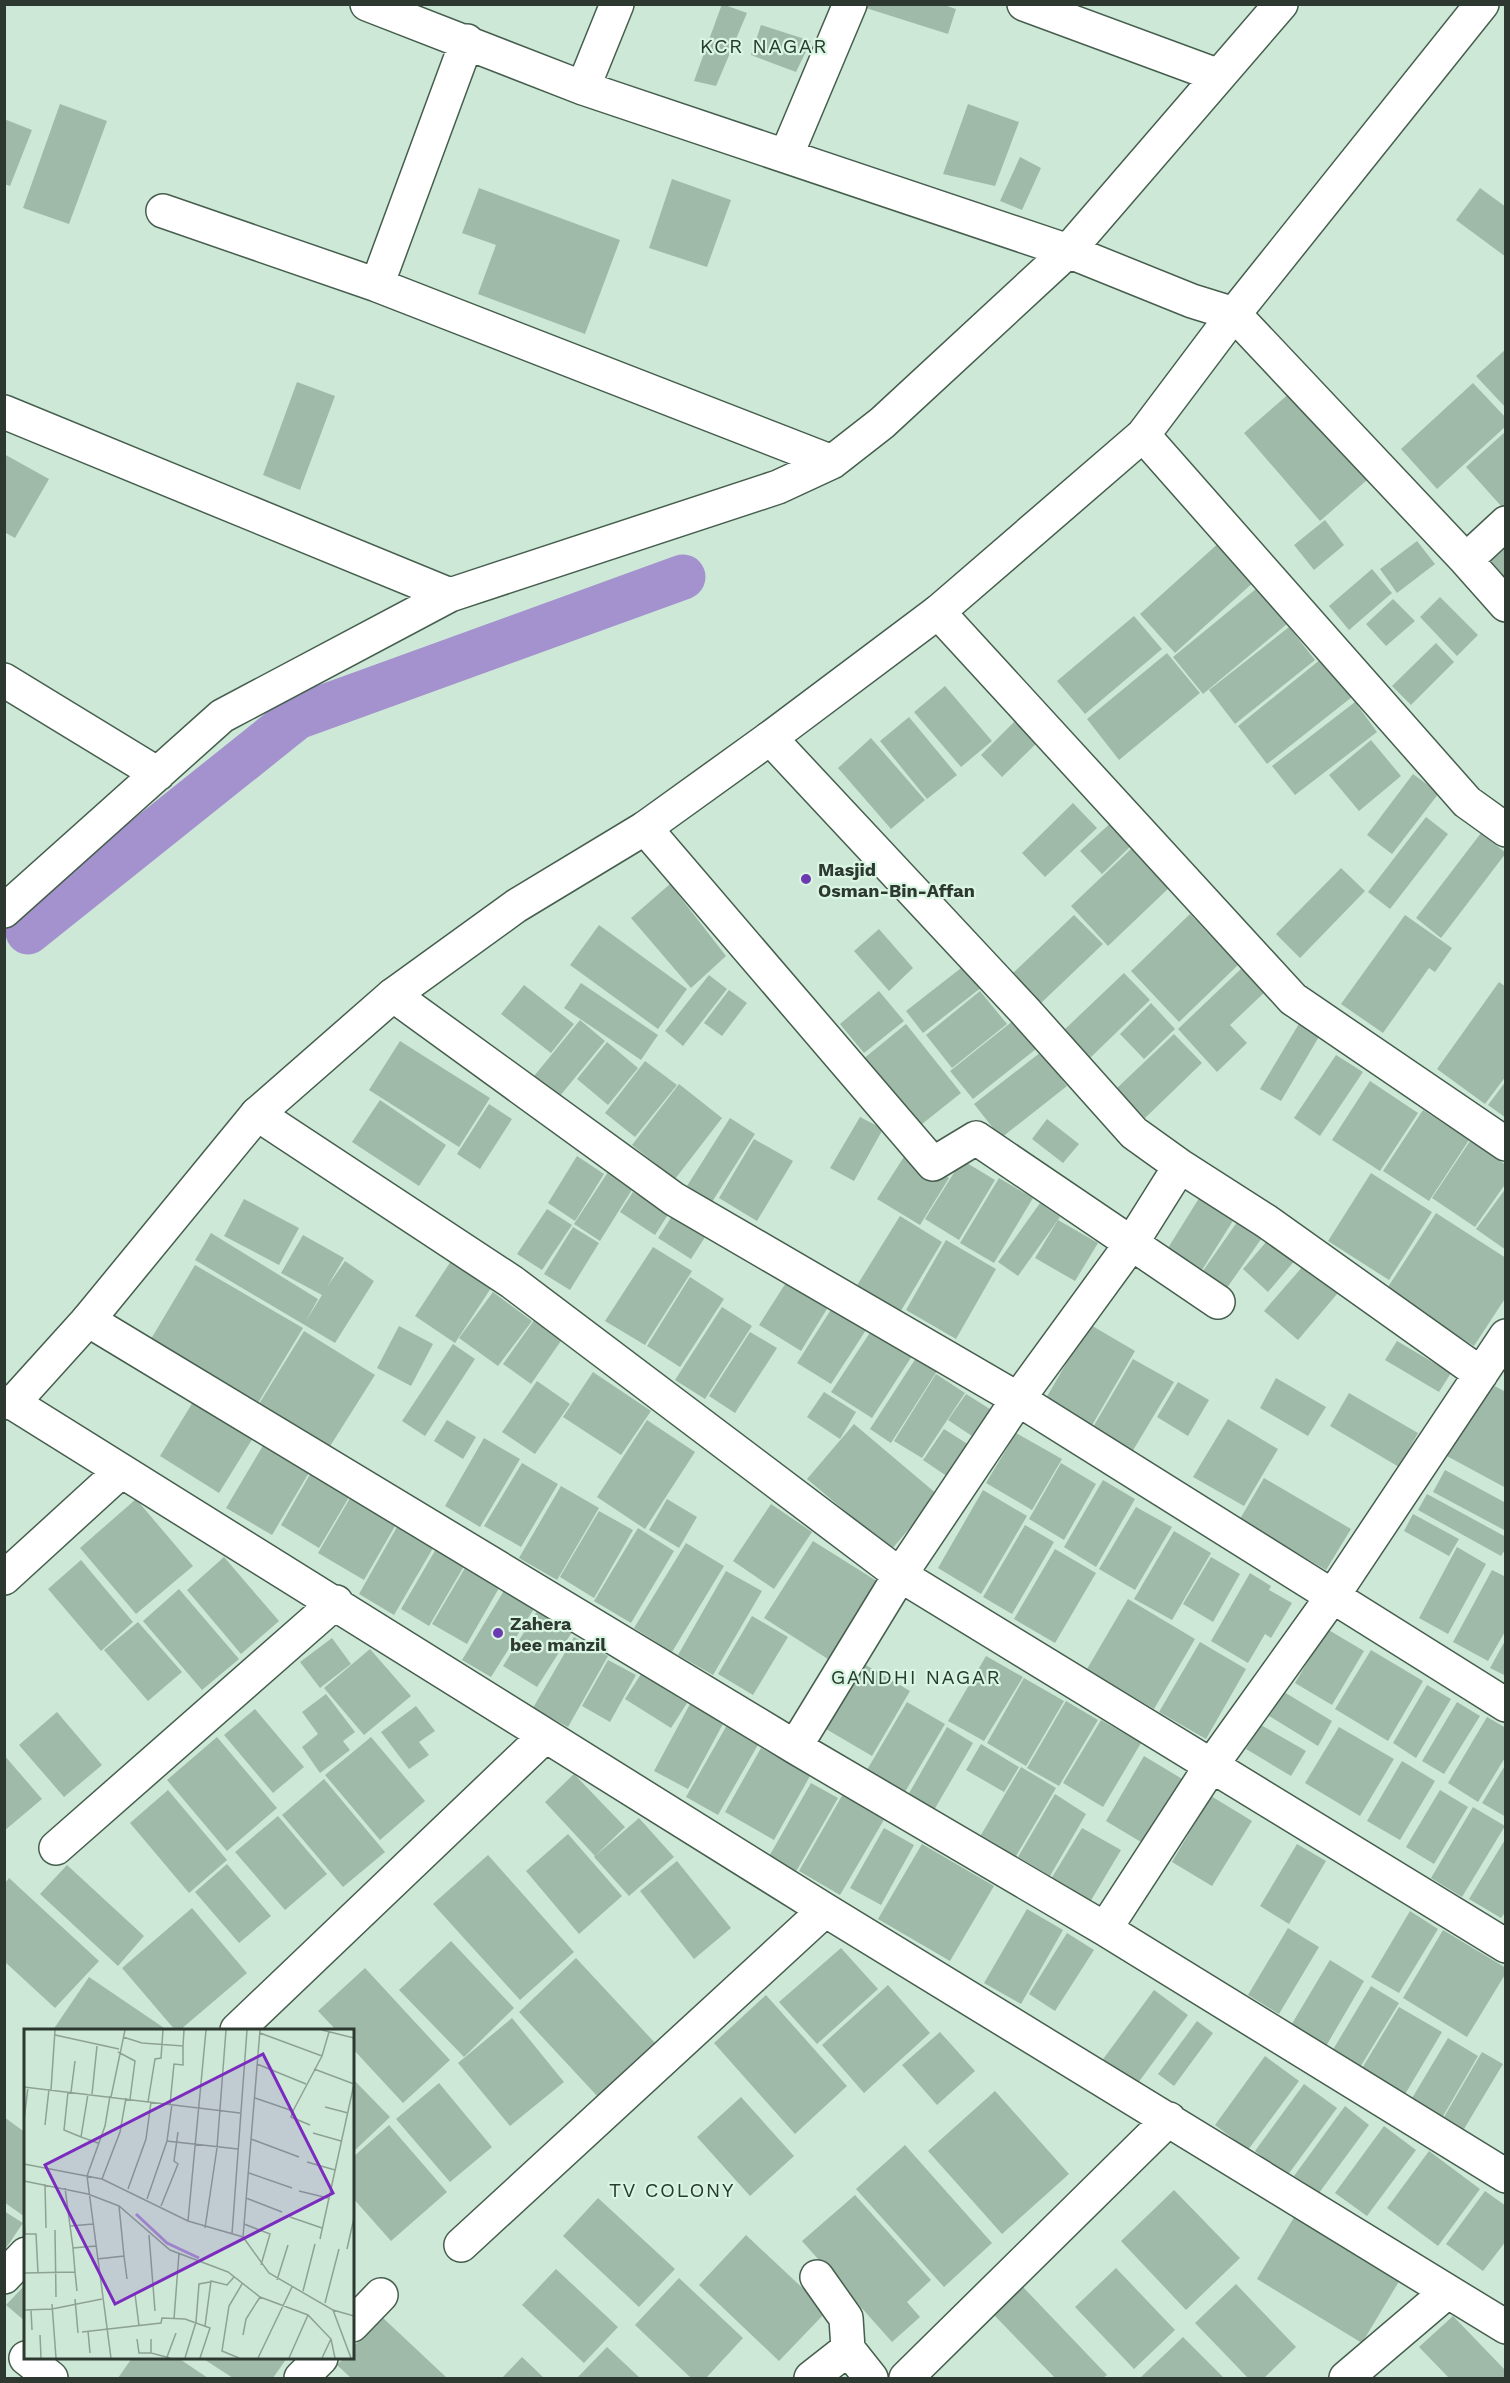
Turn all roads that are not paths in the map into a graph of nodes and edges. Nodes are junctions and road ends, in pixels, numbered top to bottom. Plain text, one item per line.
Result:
1 (367, 4) edge
2 (617, 4) edge
3 (850, 4) edge
4 (1024, 4) edge
5 (1281, 4) edge
6 (1482, 4) edge
7 (467, 41) junction
8 (1219, 76) junction
9 (583, 88) junction
10 (786, 156) junction
11 (163, 211) dead end
12 (1068, 251) junction
13 (377, 285) junction
14 (1234, 314) junction
15 (4, 412) edge
16 (1143, 435) junction
17 (832, 462) junction
18 (1506, 523) edge
19 (1466, 560) junction
20 (450, 595) junction
21 (1506, 605) edge
22 (938, 612) junction
23 (4, 680) edge
24 (770, 738) junction
25 (158, 774) junction
26 (645, 828) junction
27 (1506, 830) edge
28 (4, 911) edge
29 (393, 995) junction
30 (257, 1114) junction
31 (1506, 1144) edge
32 (1180, 1166) junction
33 (1131, 1244) junction
34 (1218, 1302) dead end
35 (88, 1320) junction
36 (1496, 1359) edge
37 (1018, 1399) junction
38 (9, 1403) edge
39 (120, 1472) junction
40 (900, 1575) junction
41 (4, 1578) edge
42 (1332, 1597) junction
43 (336, 1602) junction
44 (1506, 1705) edge
45 (545, 1736) junction
46 (795, 1747) junction
47 (1211, 1766) junction
48 (56, 1848) dead end
49 (825, 1910) junction
50 (1105, 1929) junction
51 (1506, 1946) edge
52 (239, 2029) edge
53 (1169, 2119) junction
54 (1506, 2176) edge
55 (461, 2245) dead end
56 (24, 2256) edge
57 (4, 2277) edge
58 (817, 2277) dead end
59 (1447, 2292) junction
60 (381, 2295) dead end
61 (354, 2323) edge
62 (1506, 2327) edge
63 (4, 2340) edge
64 (848, 2349) junction
65 (24, 2355) edge
66 (28, 2359) edge
67 (320, 2359) edge
68 (51, 2379) edge
69 (301, 2379) edge
70 (812, 2379) edge
71 (872, 2379) edge
72 (906, 2379) edge
73 (1346, 2379) edge

1 - 7 street
2 - 9 street
3 - 10 street
4 - 8 street
5 - 8 street
6 - 14 street
7 - 9 street
7 - 13 street
8 - 12 street
9 - 10 street
10 - 12 street
11 - 13 street
12 - 14 street
12 - 17 street
13 - 17 street
14 - 16 street
14 - 19 street
15 - 20 street
16 - 22 street
16 - 27 street
17 - 20 street
18 - 19 street
19 - 21 street
20 - 25 street
22 - 24 street
22 - 31 street
23 - 25 street
24 - 26 street
24 - 32 street
25 - 28 street
26 - 29 street
26 - 33 street
29 - 30 street
29 - 37 street
30 - 35 street
30 - 40 street
32 - 33 street
32 - 36 street
33 - 34 street
33 - 37 street
35 - 38 street
35 - 46 street
36 - 42 street
37 - 40 street
37 - 42 street
38 - 39 street
39 - 41 street
39 - 43 street
40 - 46 street
40 - 47 street
42 - 44 street
42 - 47 street
43 - 45 street
43 - 48 street
45 - 49 street
45 - 52 street
46 - 50 street
47 - 50 street
47 - 51 street
49 - 53 street
49 - 55 street
50 - 54 street
53 - 59 street
53 - 72 street
56 - 57 street
58 - 64 street
59 - 62 street
59 - 73 street
60 - 61 street
63 - 65 street
64 - 70 street
64 - 71 street
66 - 68 street
67 - 69 street

